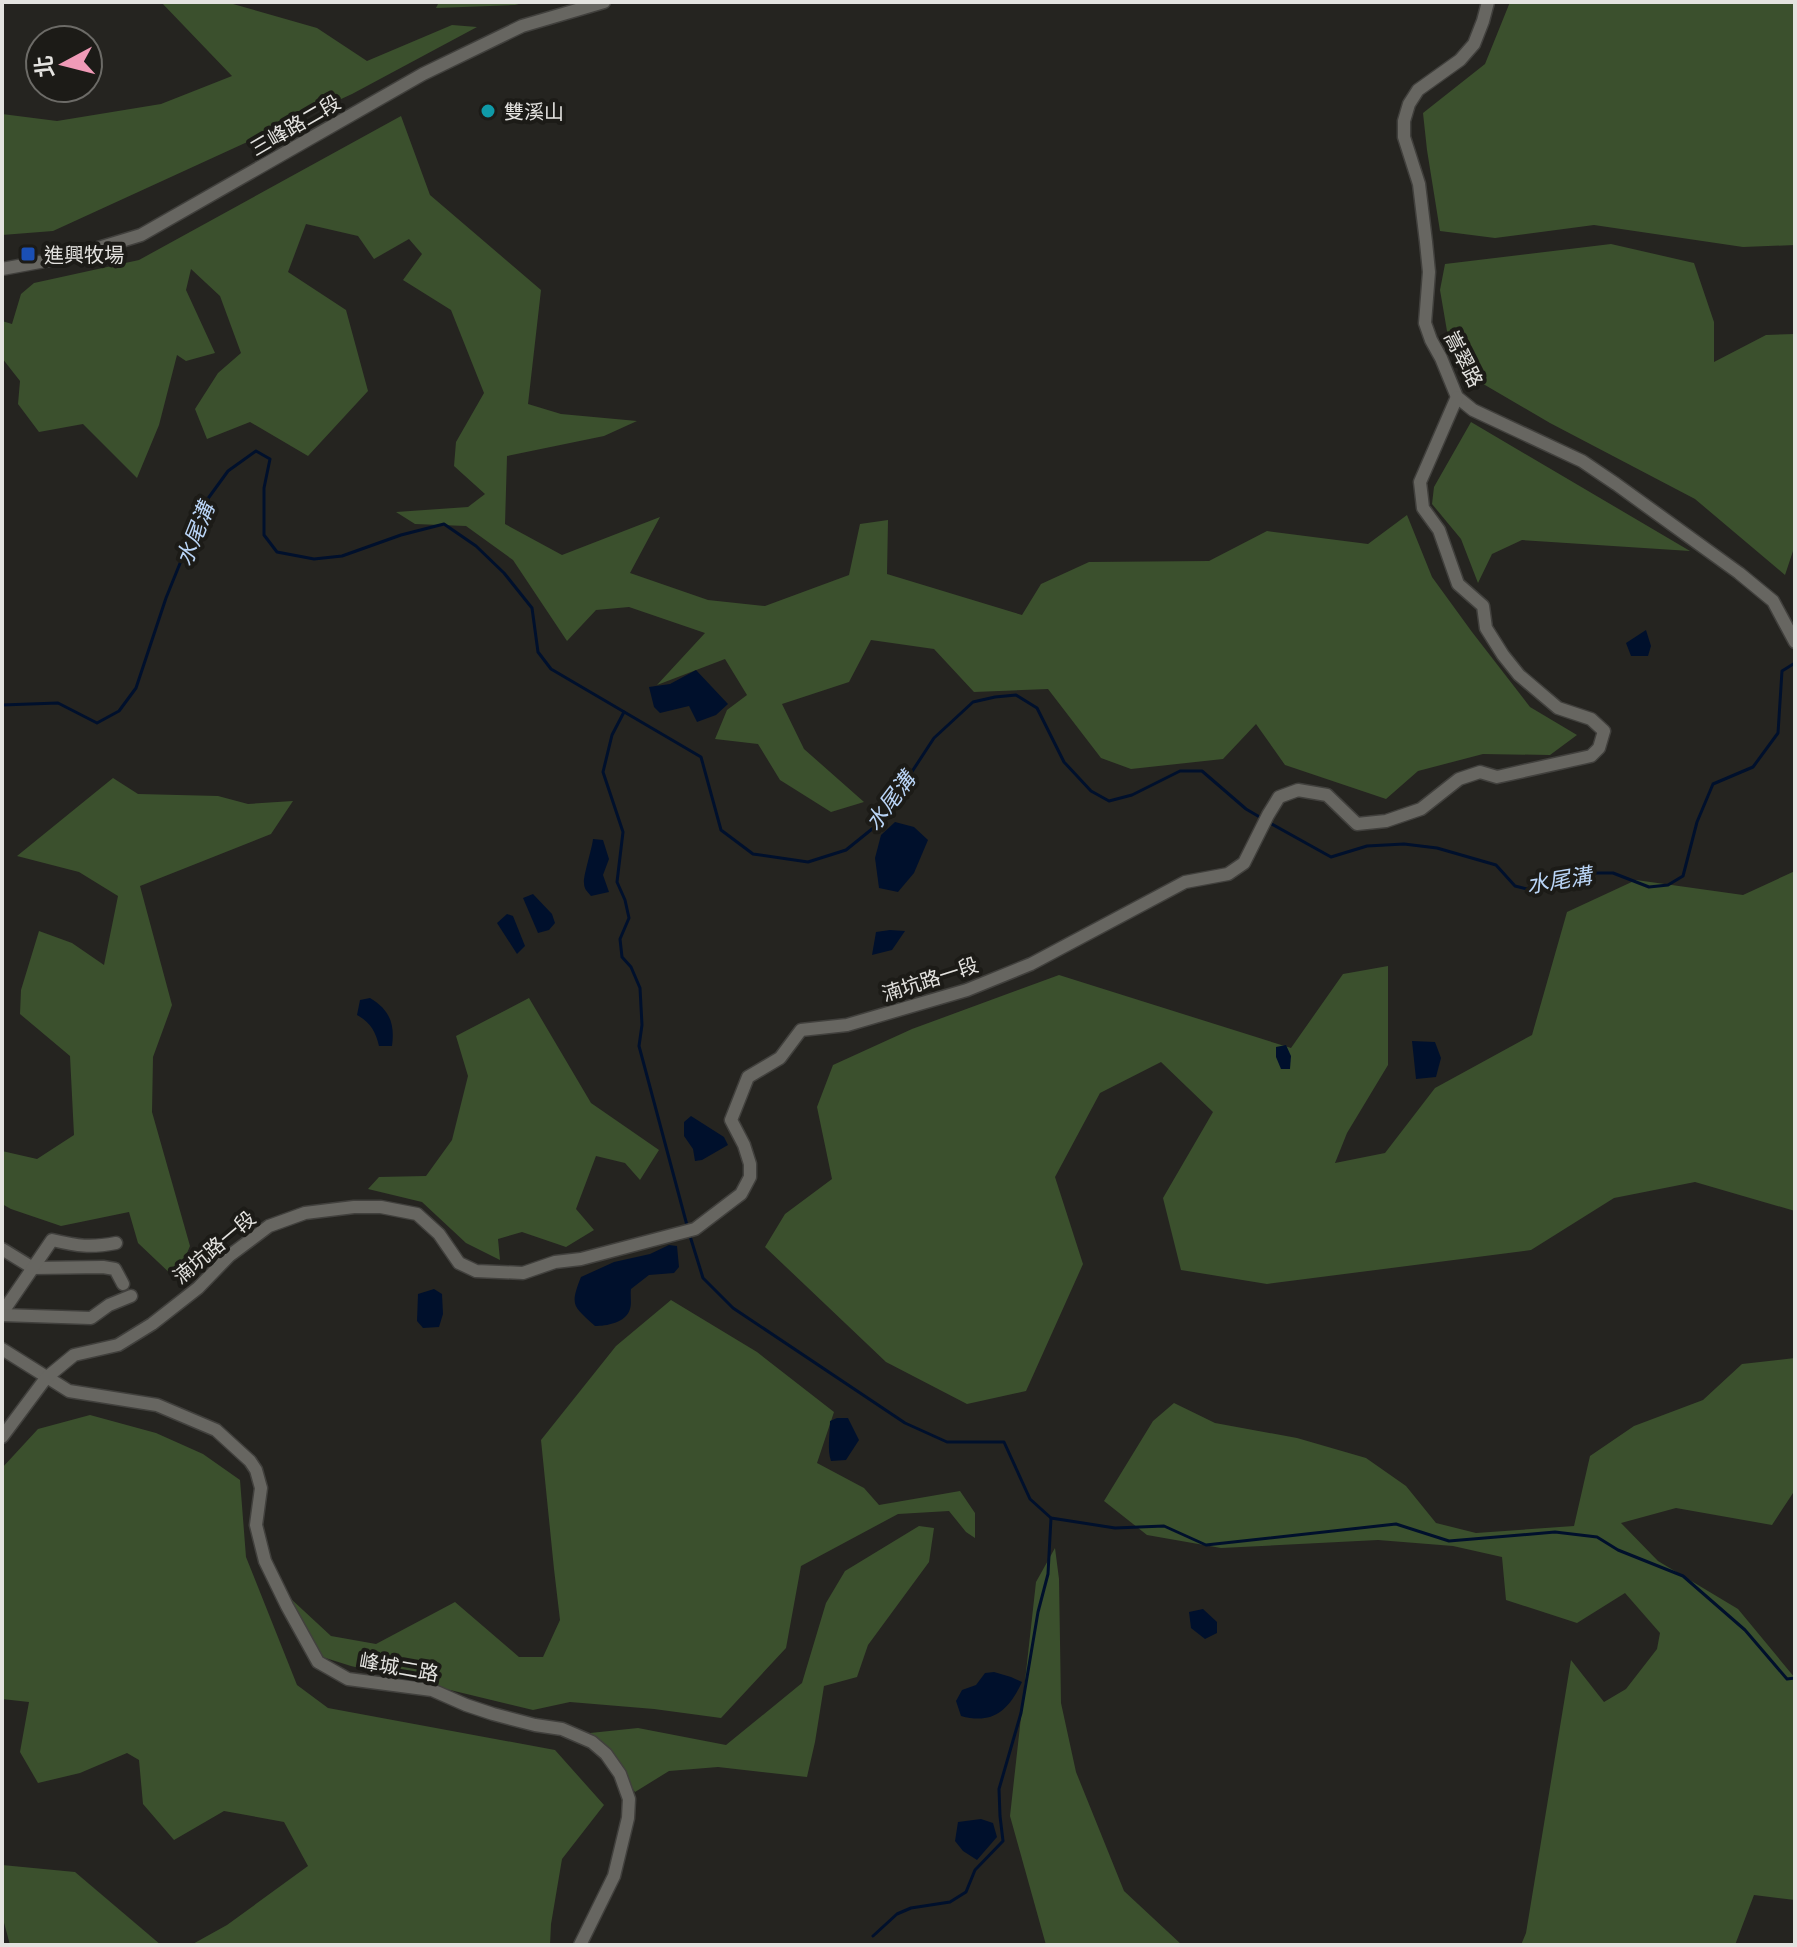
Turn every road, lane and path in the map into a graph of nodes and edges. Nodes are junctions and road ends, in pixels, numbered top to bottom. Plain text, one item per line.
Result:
1 (604, 2) edge
2 (1488, 2) edge
3 (2, 269) edge
4 (1457, 397) junction
5 (1795, 642) edge
6 (116, 1243) dead end
7 (2, 1249) edge
8 (33, 1268) junction
9 (123, 1284) dead end
10 (131, 1296) dead end
11 (2, 1314) edge
12 (2, 1349) edge
13 (46, 1378) junction
14 (2, 1437) edge
15 (580, 1945) edge

1 - 3 street, 三峰路二段
2 - 4 street, 嵩翠路
4 - 5 street, 嵩翠路
4 - 13 street, 湳坑路一段
6 - 8 street
7 - 8 street
8 - 9 street
8 - 11 street
10 - 11 street
12 - 13 street, 峰城二路
13 - 14 street, 湳坑路一段
13 - 15 street, 峰城二路

